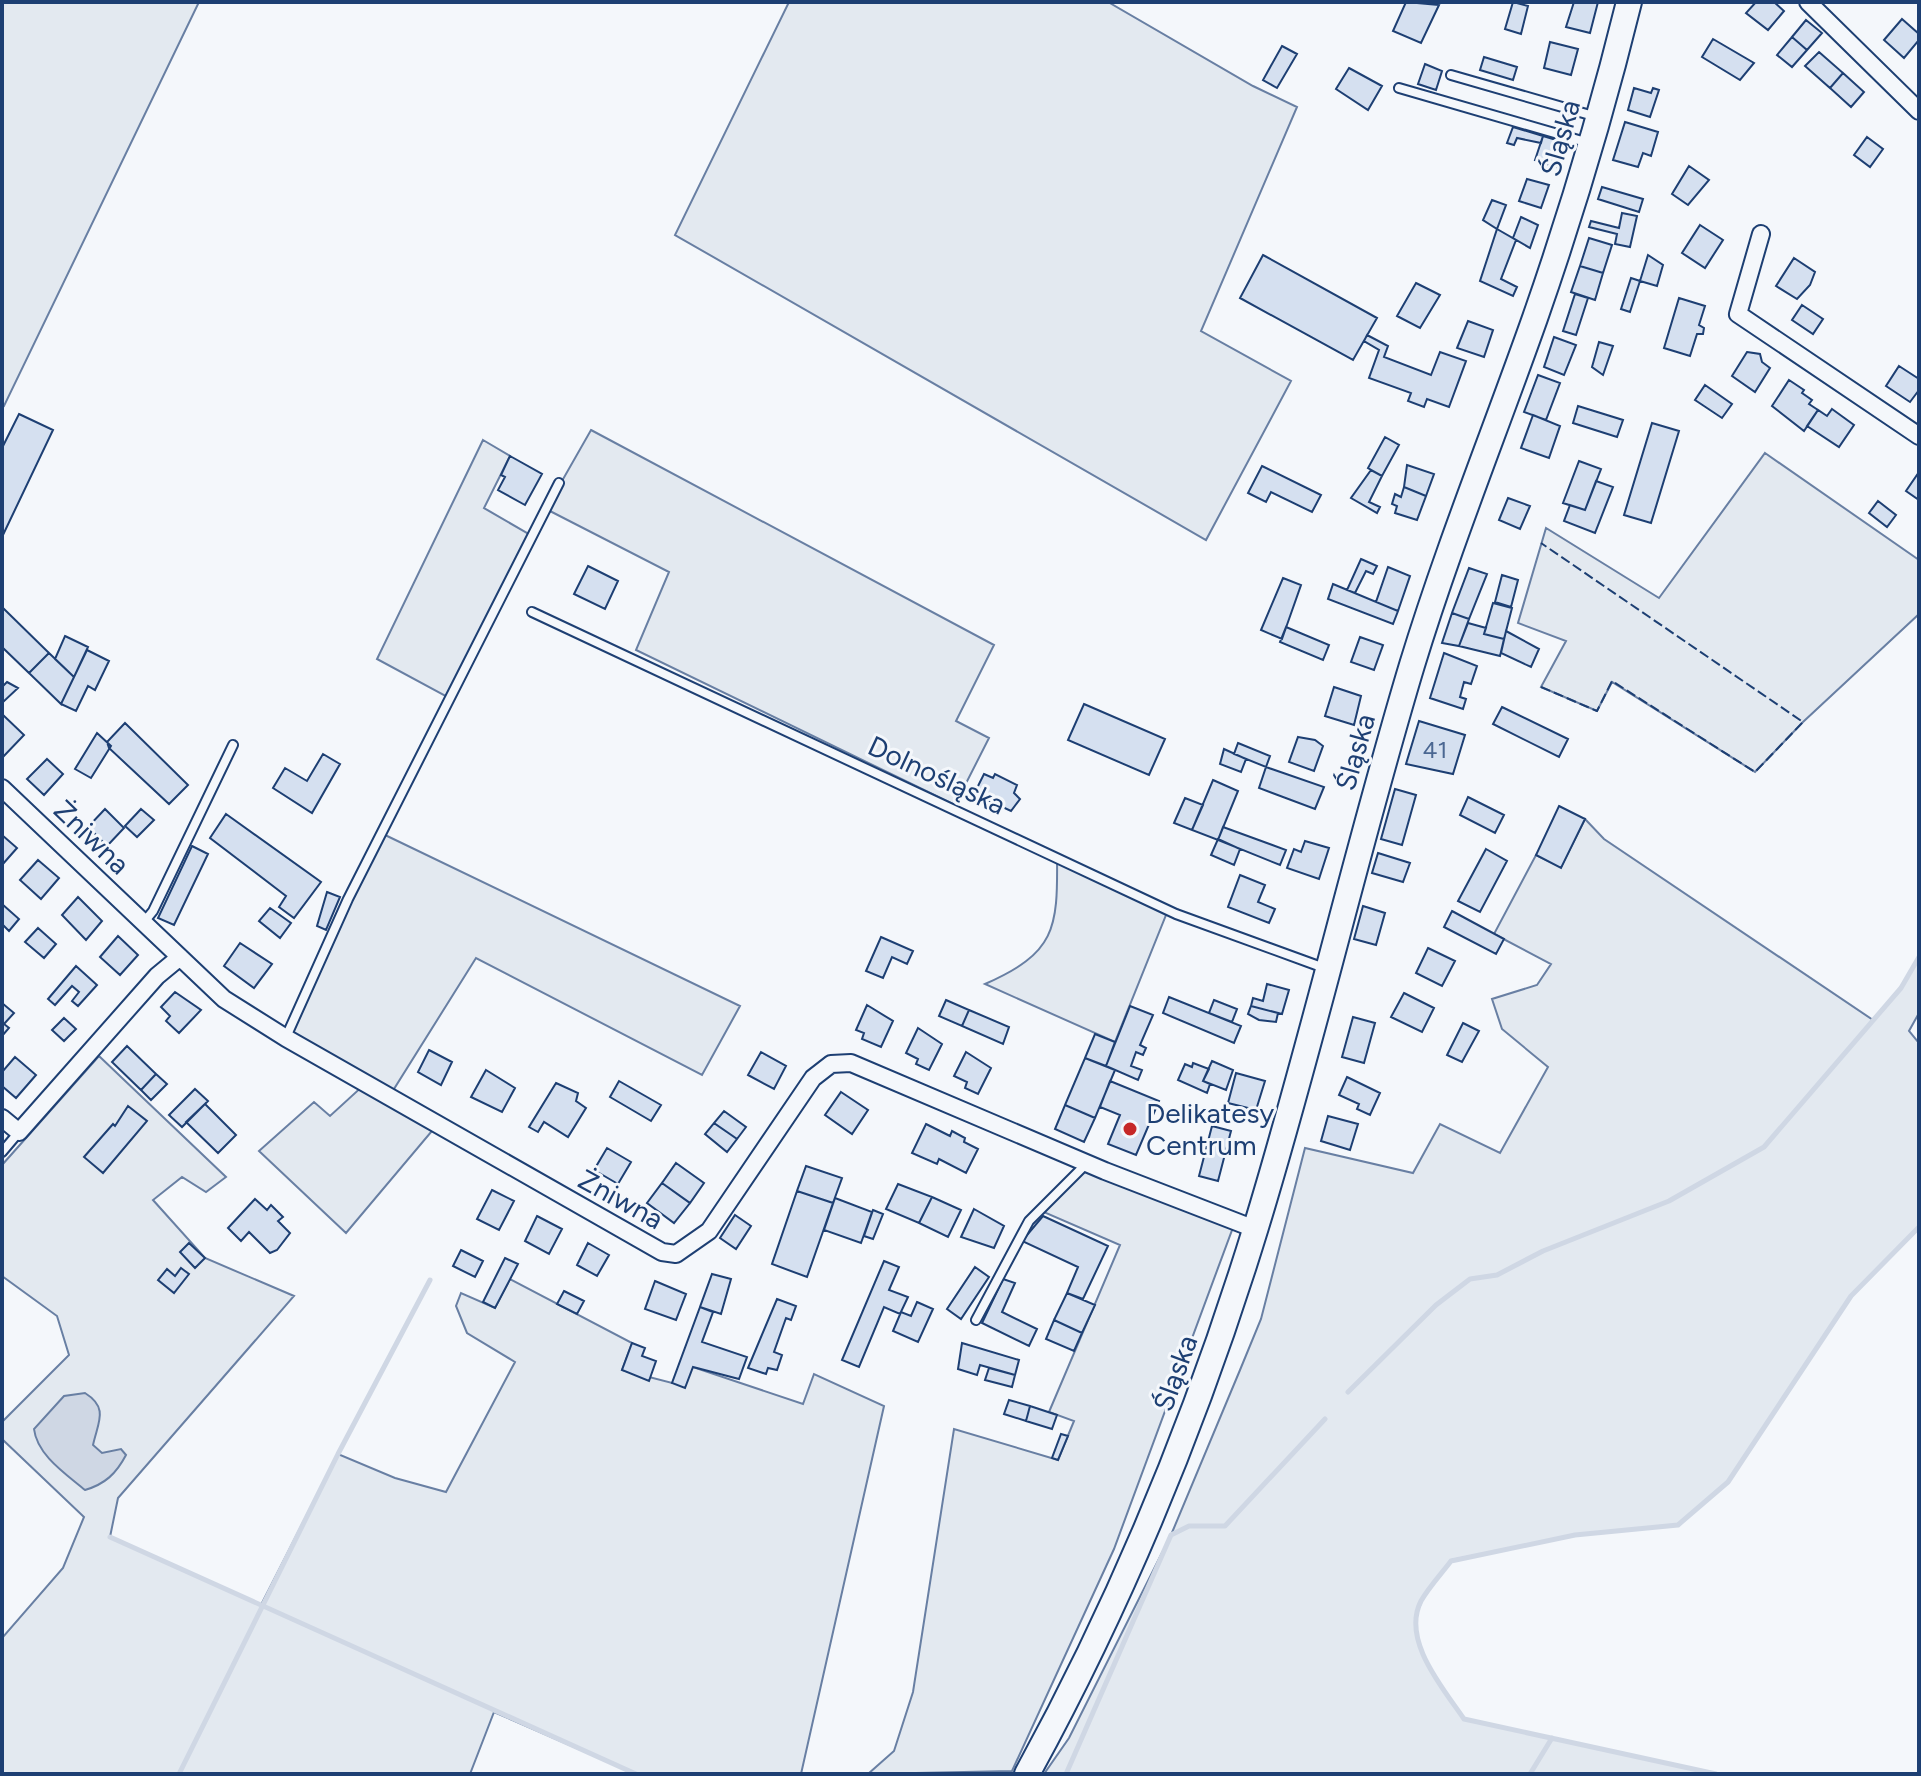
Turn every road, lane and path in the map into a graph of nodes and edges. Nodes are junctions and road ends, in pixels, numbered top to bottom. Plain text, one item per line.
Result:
1 (1629, 2) edge
2 (1808, 2) edge
3 (1451, 75) dead end
4 (1399, 88) dead end
5 (1919, 111) edge
6 (1597, 118) junction
7 (1589, 143) junction
8 (1761, 234) dead end
9 (1919, 436) edge
10 (559, 483) dead end
11 (532, 612) dead end
12 (233, 745) dead end
13 (2, 788) edge
14 (143, 922) junction
15 (180, 957) junction
16 (1327, 969) junction
17 (286, 1038) junction
18 (2, 1118) edge
19 (19, 1132) junction
20 (2, 1152) edge
21 (1087, 1163) junction
22 (1255, 1229) junction
23 (976, 1320) dead end
24 (1027, 1774) edge

1 - 6 street, Śląska
2 - 5 street
3 - 6 lane
4 - 7 lane
6 - 7 street, Śląska
7 - 16 street, Śląska
8 - 9 street
10 - 17 lane
11 - 16 lane, Dolnośląska
12 - 14 lane
13 - 14 street, Żniwna
14 - 15 street, Żniwna
15 - 17 street, Żniwna
15 - 19 street
16 - 22 street, Śląska
17 - 21 street, Żniwna
18 - 19 street
19 - 20 lane
21 - 22 street, Żniwna
21 - 23 lane
22 - 24 street, Śląska

